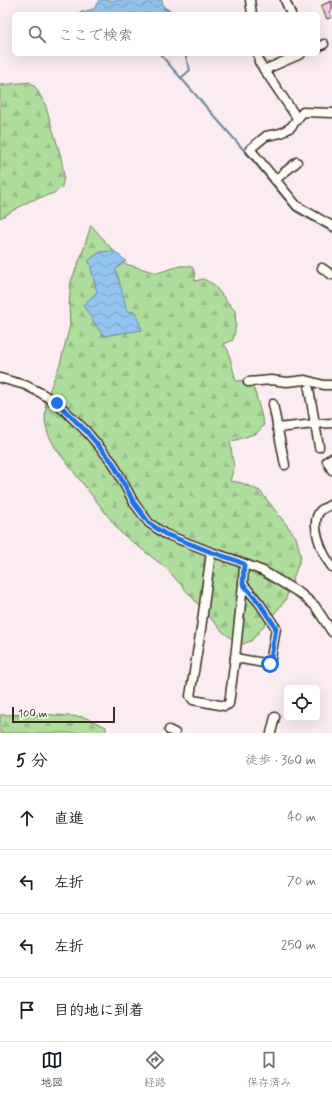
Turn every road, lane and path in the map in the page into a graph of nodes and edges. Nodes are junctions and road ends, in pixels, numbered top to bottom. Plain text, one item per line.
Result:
1 (250, 0) edge
2 (285, 0) edge
3 (252, 12) edge
4 (290, 12) edge
5 (258, 56) edge
6 (296, 56) edge
7 (264, 70) junction
8 (332, 113) edge
9 (297, 118) junction
10 (297, 162) dead end
11 (275, 180) junction
12 (332, 226) edge
13 (322, 268) dead end
14 (332, 275) edge
15 (0, 378) edge
16 (248, 382) dead end
17 (332, 385) edge
18 (309, 389) dead end
19 (273, 404) dead end
20 (332, 423) edge
21 (315, 424) junction
22 (277, 428) junction
23 (319, 447) dead end
24 (332, 458) edge
25 (285, 465) dead end
26 (332, 470) edge
27 (332, 504) edge
28 (211, 552) junction
29 (244, 564) junction
30 (332, 568) edge
31 (243, 584) junction
32 (332, 632) edge
33 (235, 658) junction
34 (275, 717) dead end
35 (271, 733) edge

1 - 3 street
2 - 4 street
5 - 7 street
6 - 7 street
7 - 9 street
8 - 9 street
9 - 11 street
10 - 11 street
11 - 12 street
13 - 14 street
15 - 28 street
16 - 17 street
18 - 21 street
19 - 22 street
20 - 21 street
21 - 22 street
21 - 23 street
22 - 25 street
24 - 26 street
27 - 30 street
28 - 29 street
28 - 33 street
29 - 31 street
29 - 32 street
31 - 33 street
31 - 33 street
34 - 35 street

